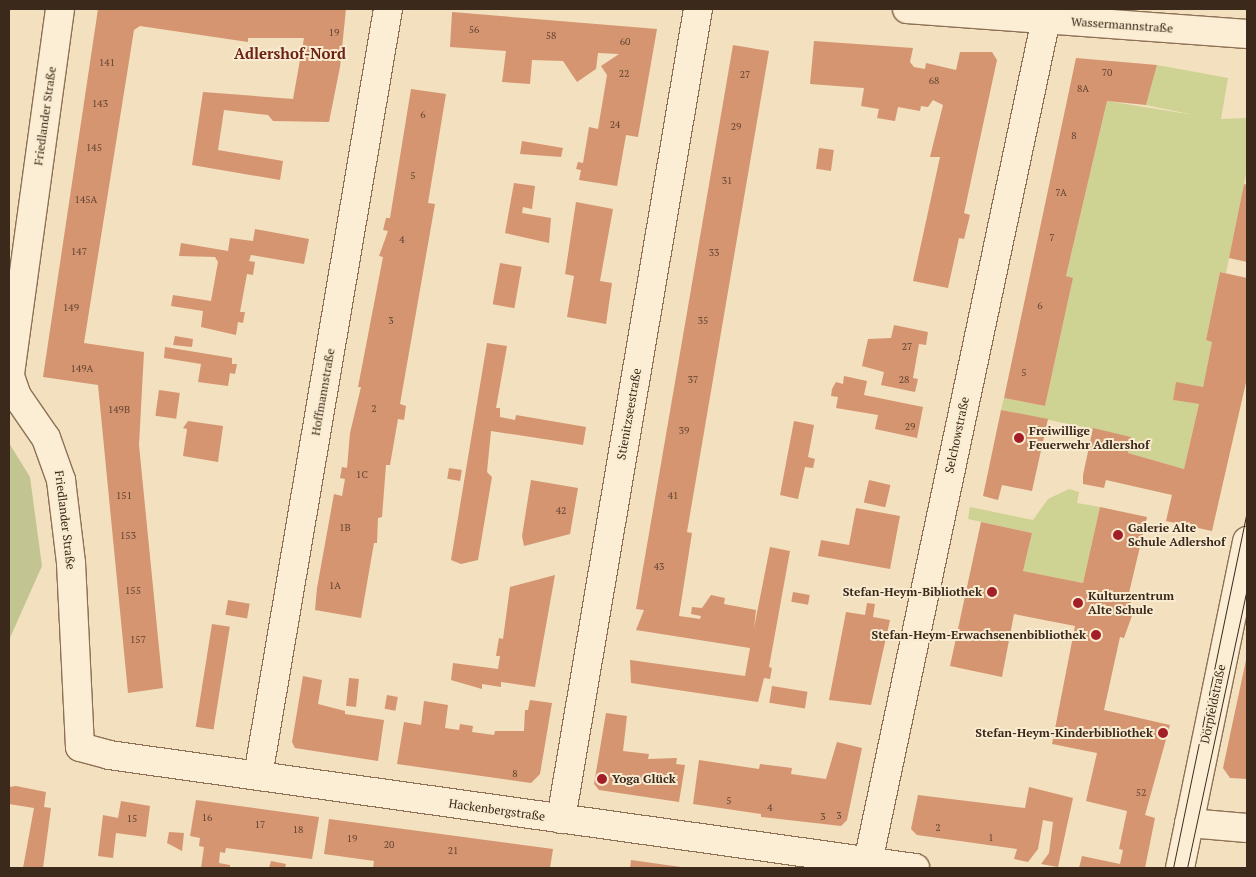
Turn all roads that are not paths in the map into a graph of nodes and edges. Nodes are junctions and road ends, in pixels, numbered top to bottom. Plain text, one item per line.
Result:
1 (60, 9) edge
2 (388, 9) edge
3 (698, 9) edge
4 (907, 9) edge
5 (1047, 14) edge
6 (1247, 34) edge
7 (1247, 541) edge
8 (80, 747) joint
9 (258, 776) junction
10 (561, 819) junction
11 (1189, 823) junction
12 (1247, 828) edge
13 (868, 862) junction
14 (915, 868) edge
15 (1180, 868) edge

1 - 8 street, Friedlander Straße
2 - 9 street, Hoffmannstraße
3 - 10 street, Stienitzseestraße
4 - 5 street, Wassermannstraße
5 - 6 street, Wassermannstraße
5 - 13 street, Selchowstraße
7 - 11 street, Dörpfeldstraße
8 - 9 street, Hackenbergstraße
9 - 10 street, Hackenbergstraße
10 - 13 street, Hackenbergstraße
11 - 12 street
11 - 15 street, Dörpfeldstraße
13 - 14 street, Hackenbergstraße

